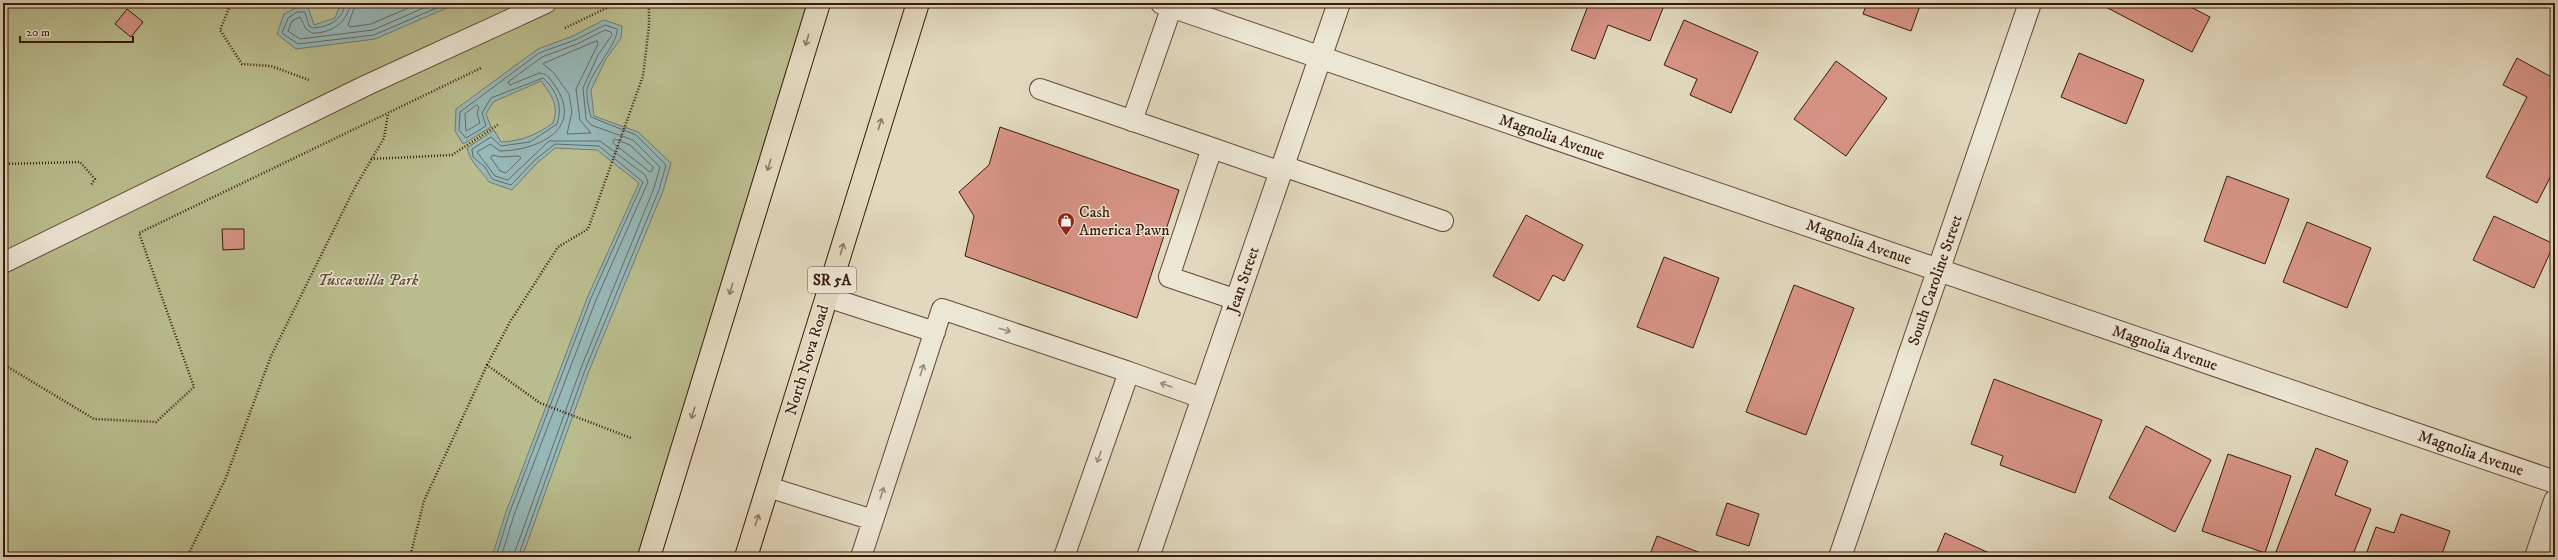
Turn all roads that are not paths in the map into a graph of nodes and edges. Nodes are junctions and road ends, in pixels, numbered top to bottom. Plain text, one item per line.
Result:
1 (546, 3) edge
2 (819, 3) edge
3 (918, 3) edge
4 (1339, 3) edge
5 (2030, 3) edge
6 (1167, 4) edge
7 (1320, 58) junction
8 (1040, 89) dead end
9 (1132, 120) junction
10 (1212, 148) junction
11 (1282, 169) junction
12 (1443, 221) dead end
13 (3, 263) edge
14 (1938, 270) junction
15 (827, 296) junction
16 (1236, 300) junction
17 (935, 332) junction
18 (1129, 372) junction
19 (1202, 398) junction
20 (2555, 482) edge
21 (768, 487) junction
22 (2555, 501) edge
23 (873, 520) junction
24 (649, 557) edge
25 (746, 557) edge
26 (861, 557) edge
27 (1064, 557) edge
28 (1148, 557) edge
29 (1840, 557) edge
30 (2536, 557) edge

1 - 13 lane
2 -> 24 main road
15 -> 3 main road, North Nova Road / SR 5A
4 - 7 street, Jean Street
5 - 14 street, South Caroline Street
6 - 7 street, Magnolia Avenue
6 - 9 lane
7 - 11 street, Jean Street
7 - 14 street, Magnolia Avenue
8 - 9 lane
9 - 10 lane
10 - 11 lane
10 - 16 lane
11 - 12 lane
11 - 16 street, Jean Street
14 - 20 street, Magnolia Avenue
14 - 29 street, South Caroline Street
15 - 17 lane
15 - 21 main road, North Nova Road / SR 5A
16 - 19 street, Jean Street
17 -> 18 lane
23 -> 17 lane
19 -> 18 lane
18 -> 27 lane
19 - 28 street, Jean Street
21 - 23 lane
25 -> 21 main road, North Nova Road / SR 5A
22 - 30 street
23 - 26 lane

